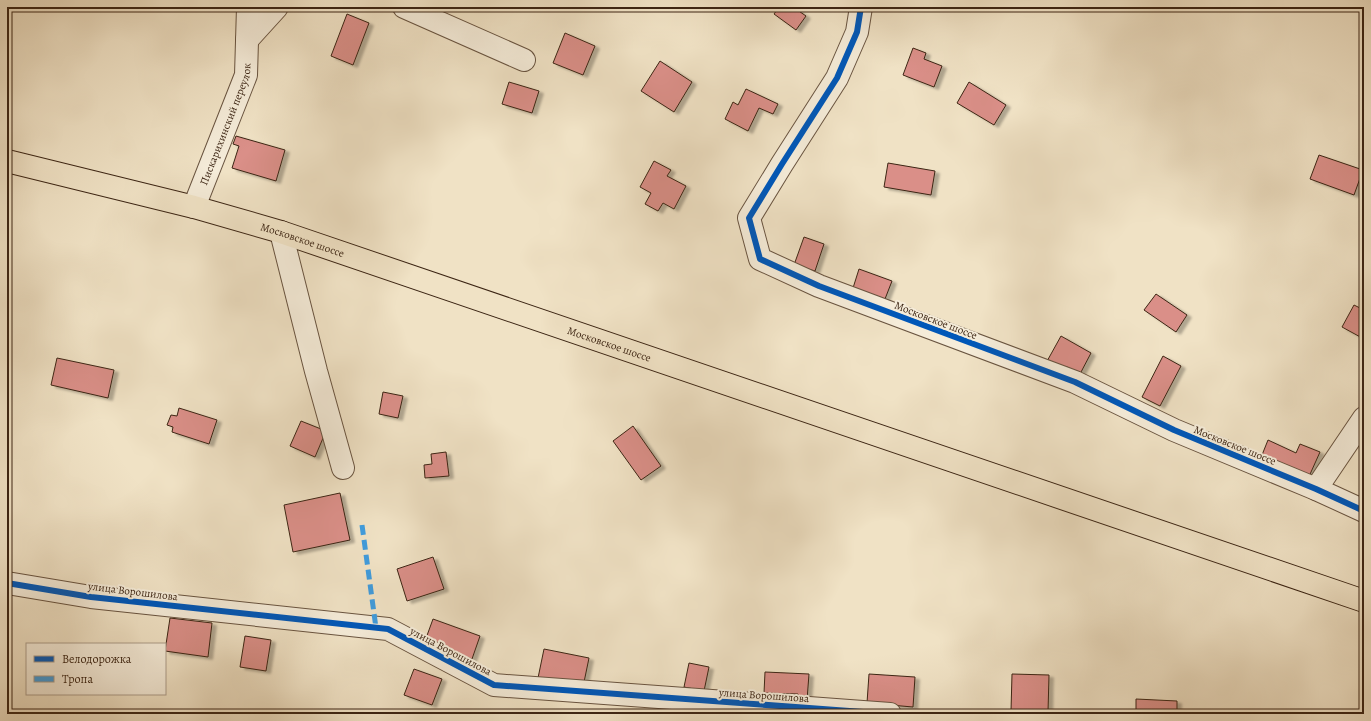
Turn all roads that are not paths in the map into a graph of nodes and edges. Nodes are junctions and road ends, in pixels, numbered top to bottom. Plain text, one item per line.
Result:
1 (248, 7) edge
2 (277, 7) edge
3 (404, 7) edge
4 (861, 7) edge
5 (247, 40) junction
6 (524, 60) dead end
7 (7, 161) edge
8 (194, 207) junction
9 (281, 232) junction
10 (1364, 418) edge
11 (343, 468) dead end
12 (1316, 489) junction
13 (1364, 511) edge
14 (7, 582) edge
15 (1364, 600) edge
16 (890, 714) edge

1 - 5 street, Пискарихинский переулок
2 - 5 street
3 - 6 street
4 - 12 street, Московское шоссе
5 - 8 street, Пискарихинский переулок
7 - 8 main road, Московское шоссе
8 - 9 main road, Московское шоссе
9 - 11 street
9 - 15 main road, Московское шоссе
10 - 12 street
12 - 13 street, Московское шоссе
14 - 16 street, улица Ворошилова

